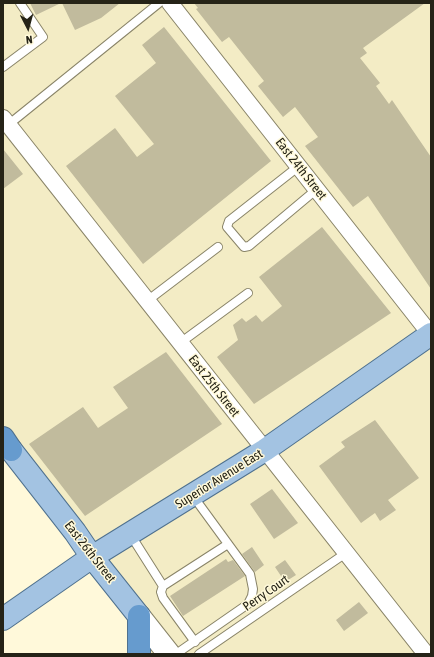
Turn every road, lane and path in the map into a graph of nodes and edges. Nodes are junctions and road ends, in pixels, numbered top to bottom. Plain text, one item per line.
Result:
1 (20, 3) edge
2 (159, 3) edge
3 (170, 3) edge
4 (3, 67) edge
5 (6, 121) edge
6 (299, 166) junction
7 (317, 189) junction
8 (218, 247) dead end
9 (248, 293) dead end
10 (147, 300) junction
11 (431, 334) edge
12 (180, 343) junction
13 (7, 444) edge
14 (265, 450) junction
15 (192, 495) junction
16 (130, 533) junction
17 (228, 544) junction
18 (346, 553) junction
19 (92, 557) junction
20 (164, 586) junction
21 (9, 614) edge
22 (139, 616) junction
23 (195, 642) junction
24 (139, 654) edge
25 (170, 654) edge
26 (176, 654) edge
27 (199, 654) edge
28 (426, 654) edge

1 - 4 lane
2 - 5 lane
3 - 6 street, East 24th Street
5 - 10 street, East 25th Street
6 - 7 street, East 24th Street
6 - 7 lane
7 - 11 street, East 24th Street
8 - 10 lane
9 - 12 lane
10 - 12 street, East 25th Street
11 - 14 main road, Superior Avenue East
12 - 14 street, East 25th Street
13 - 19 main road, East 26th Street
14 - 15 main road, Superior Avenue East
14 - 18 street, East 25th Street
15 - 16 main road, Superior Avenue East
15 - 17 lane
16 - 19 main road, Superior Avenue East
16 - 20 lane
17 - 20 lane
17 - 23 lane
18 - 27 lane, Perry Court
18 - 28 street, East 25th Street
19 - 21 main road, Superior Avenue East
19 - 22 main road, East 26th Street
20 - 23 lane
22 - 24 highway
22 - 25 street, East 26th Street
23 - 26 lane

